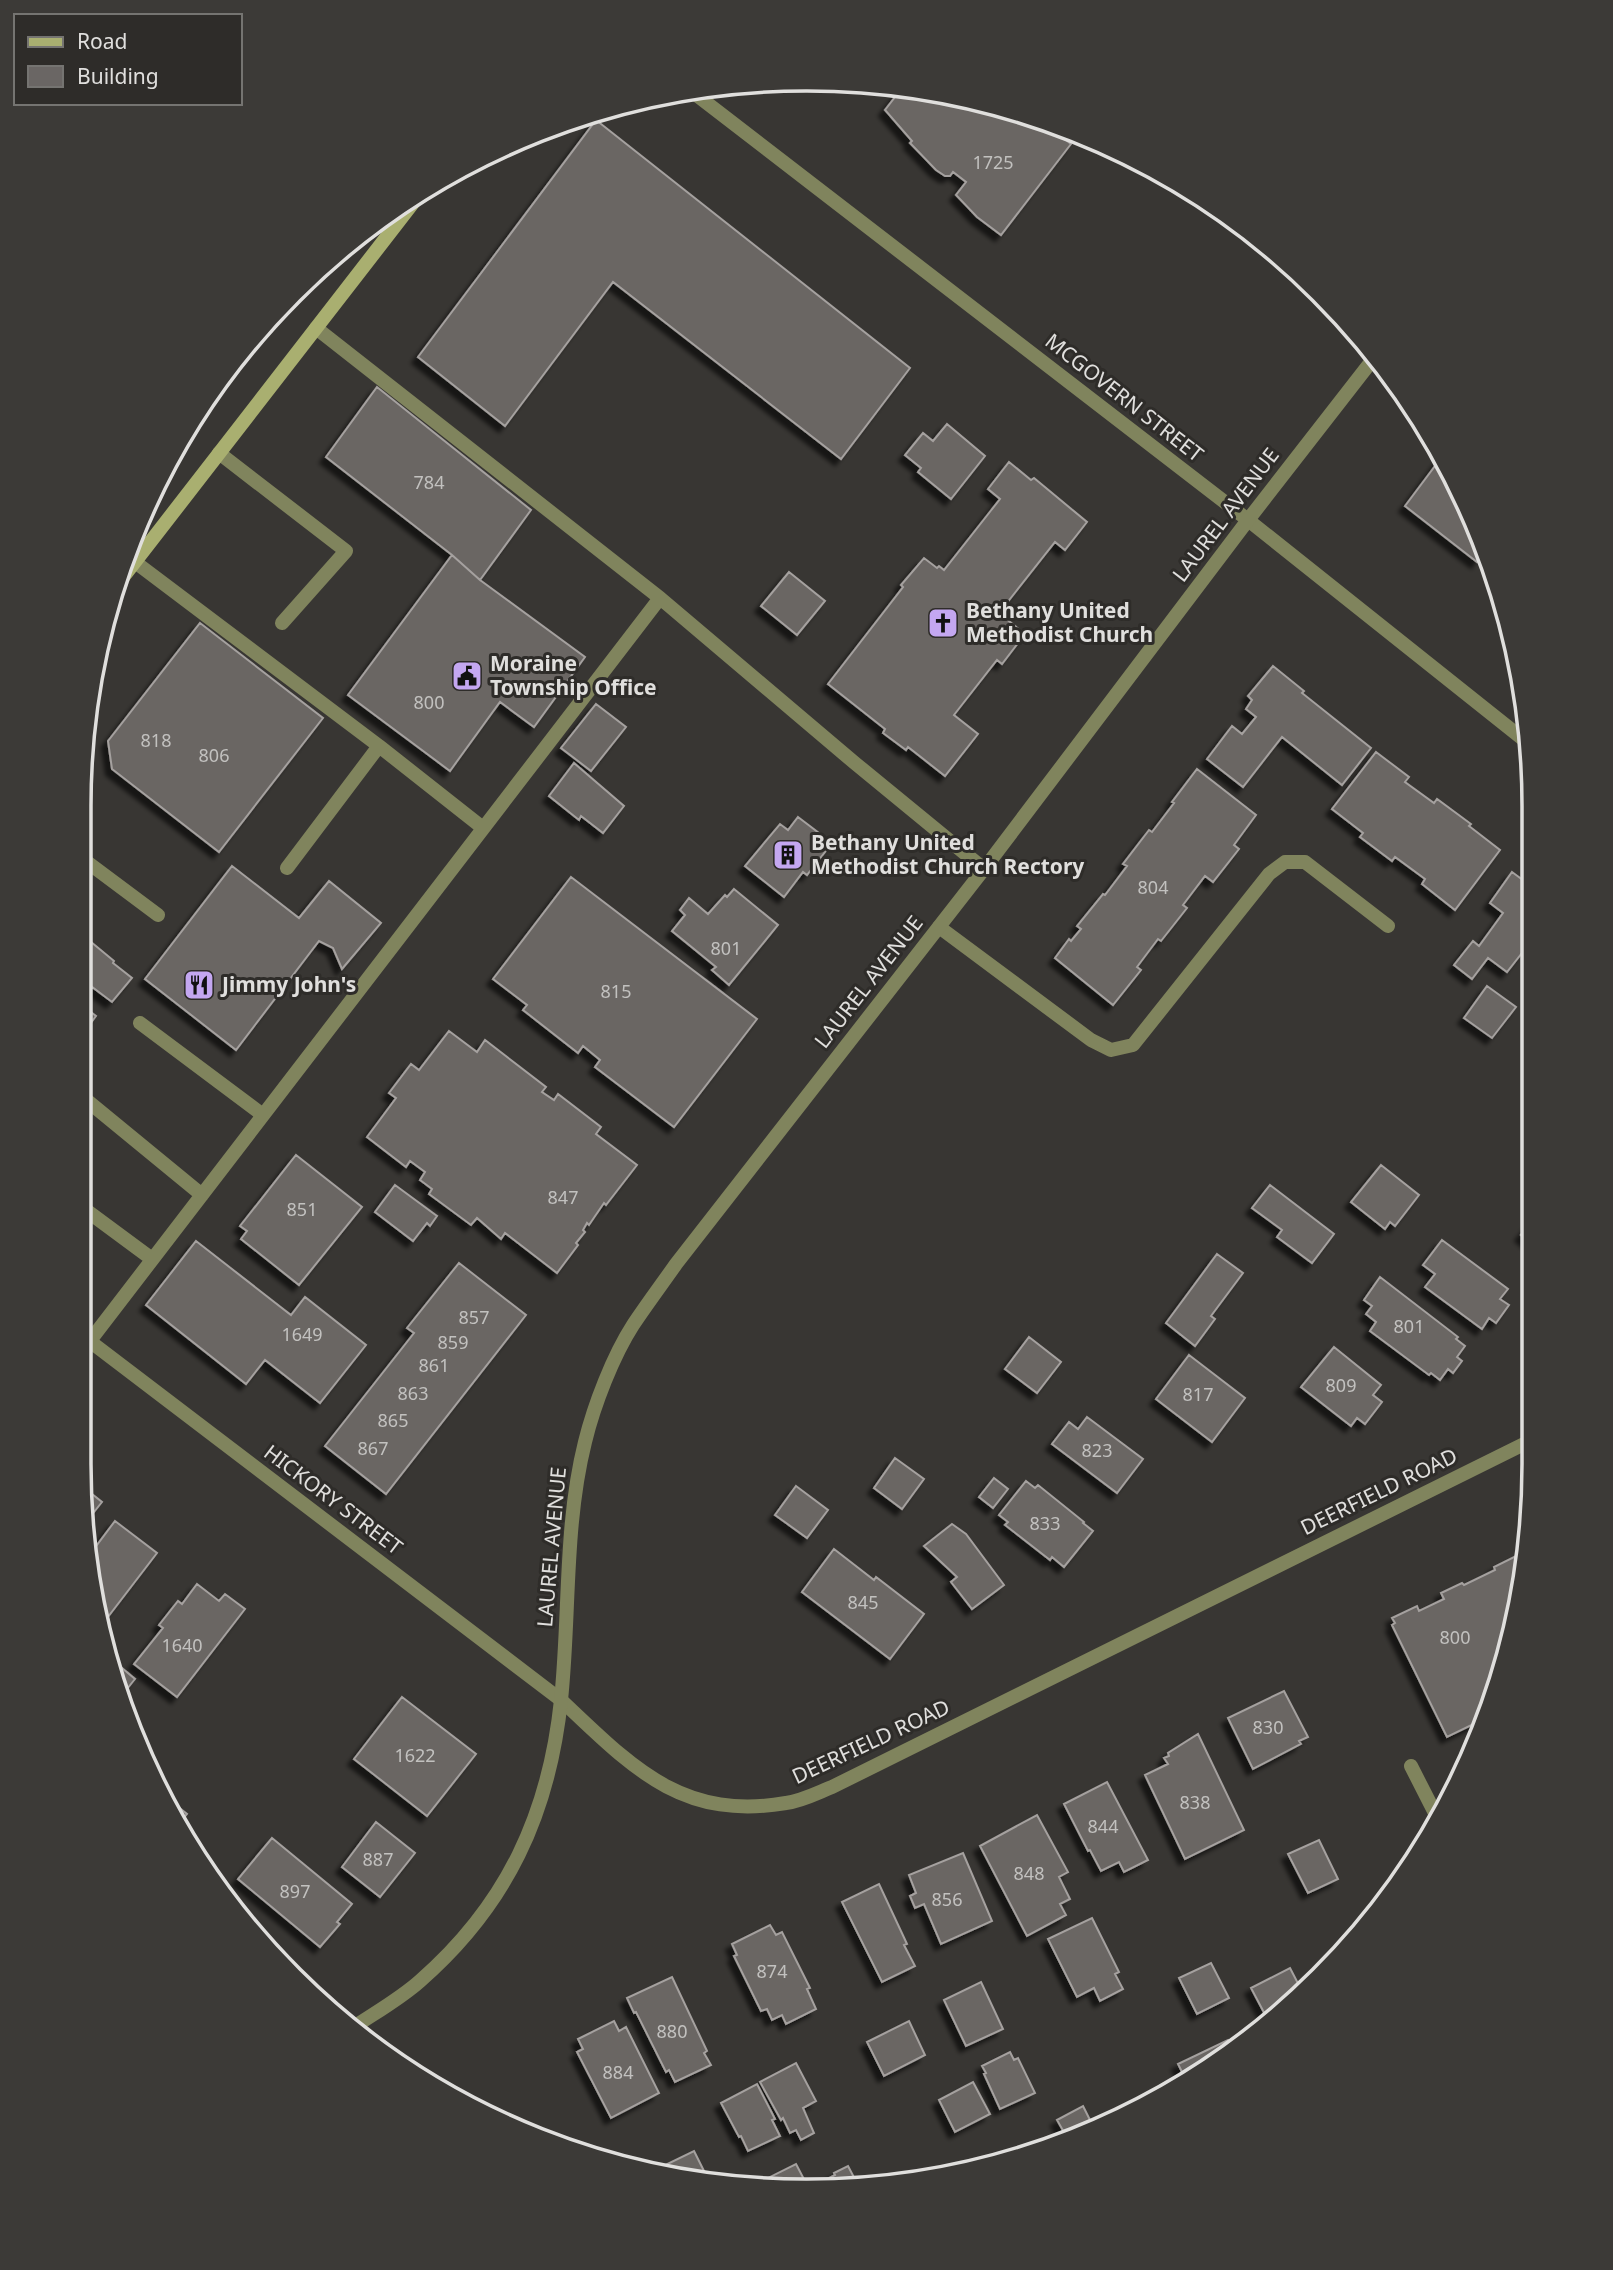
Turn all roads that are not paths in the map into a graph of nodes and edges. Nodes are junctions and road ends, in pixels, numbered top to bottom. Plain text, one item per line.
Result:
1 (702, 99) edge
2 (402, 217) edge
3 (316, 328) junction
4 (1369, 365) edge
5 (219, 453) junction
6 (1248, 520) junction
7 (135, 562) joint
8 (660, 598) junction
9 (282, 623) dead end
10 (1518, 735) edge
11 (379, 746) junction
12 (483, 828) junction
13 (91, 865) edge
14 (287, 868) dead end
15 (984, 869) junction
16 (158, 915) dead end
17 (1388, 926) dead end
18 (939, 927) junction
19 (140, 1023) dead end
20 (91, 1104) edge
21 (263, 1115) junction
22 (202, 1195) junction
23 (91, 1214) edge
24 (152, 1259) junction
25 (91, 1330) edge
26 (91, 1343) edge
27 (1522, 1445) edge
28 (561, 1700) junction
29 (1411, 1766) dead end
30 (1433, 1809) edge
31 (361, 2022) edge

1 - 6 street, MCGOVERN STREET
2 - 3 main road
3 - 5 main road
3 - 8 street
4 - 6 street, LAUREL AVENUE
5 - 7 main road
5 - 9 street
6 - 10 street, MCGOVERN STREET
6 - 15 street, LAUREL AVENUE
7 - 11 street
8 - 12 street
8 - 15 street
11 - 12 street
11 - 14 street
12 - 21 street
13 - 16 street
15 - 18 street, LAUREL AVENUE
17 - 18 street
18 - 28 street, LAUREL AVENUE
19 - 21 street
20 - 22 street
21 - 22 street
22 - 24 street
23 - 24 street
24 - 25 street
26 - 28 street, HICKORY STREET
27 - 28 street, DEERFIELD ROAD
28 - 31 street
29 - 30 street

